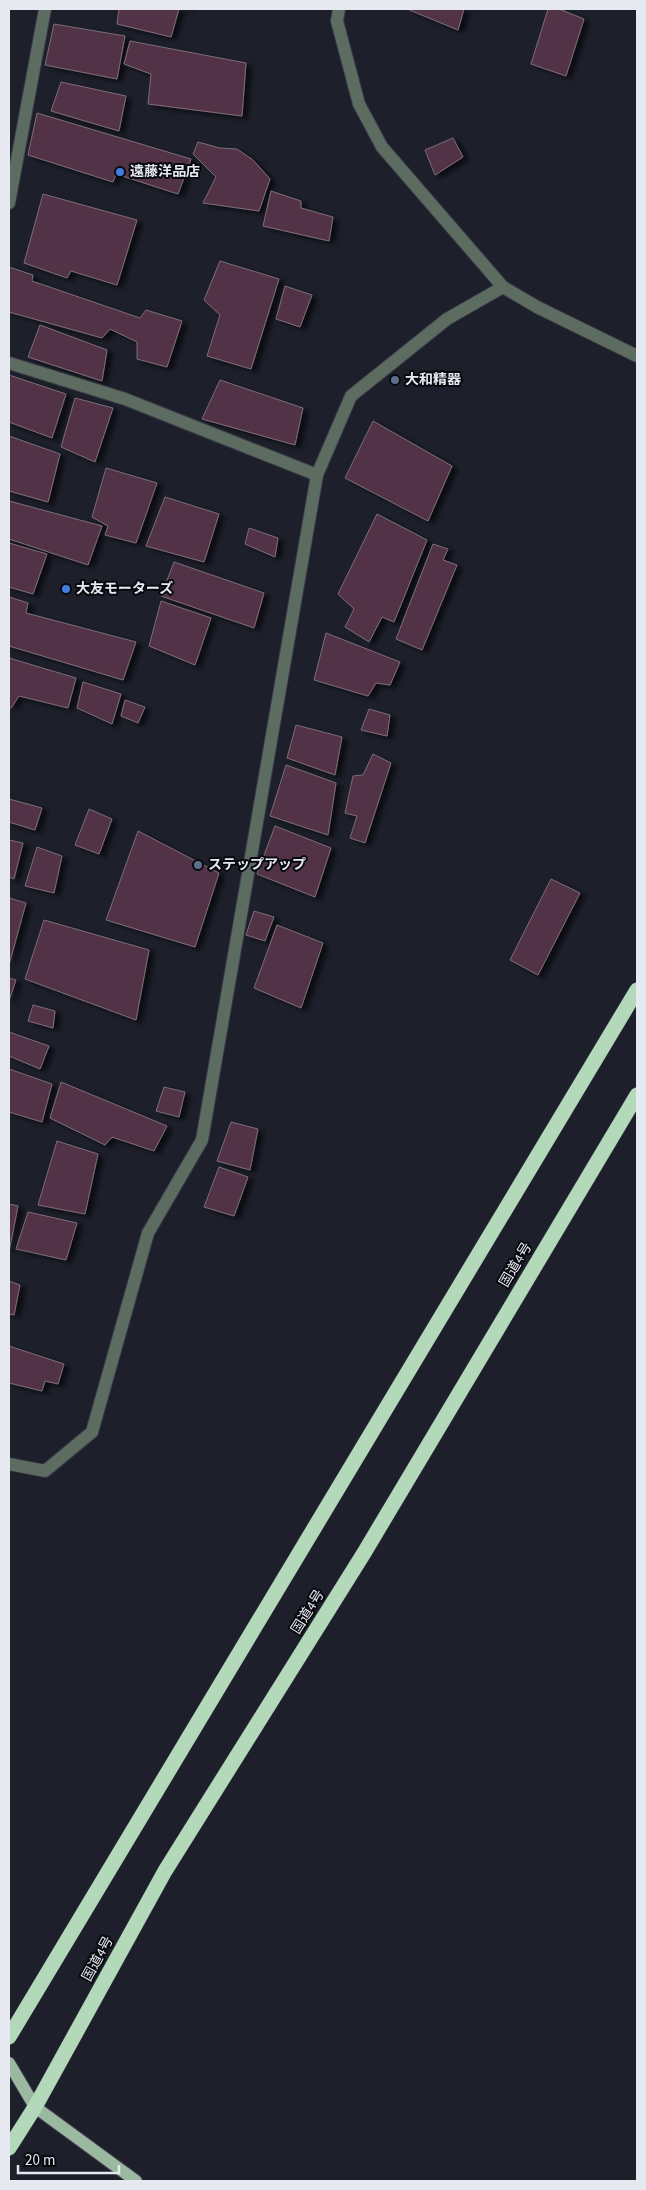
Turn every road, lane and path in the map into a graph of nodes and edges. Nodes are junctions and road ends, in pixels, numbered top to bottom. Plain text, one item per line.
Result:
1 (45, 9) edge
2 (339, 9) edge
3 (9, 203) edge
4 (503, 287) junction
5 (637, 356) edge
6 (9, 363) edge
7 (317, 475) junction
8 (637, 990) edge
9 (637, 1095) edge
10 (9, 1464) edge
11 (9, 2037) edge
12 (9, 2063) edge
13 (35, 2107) junction
14 (9, 2148) edge
15 (136, 2181) edge

1 - 3 street
2 - 4 street
4 - 5 street
4 - 7 street
6 - 7 street
7 - 10 street
8 - 11 highway
9 - 13 highway, 国道4号
12 - 13 main road
13 - 14 highway, 国道4号
13 - 15 main road

